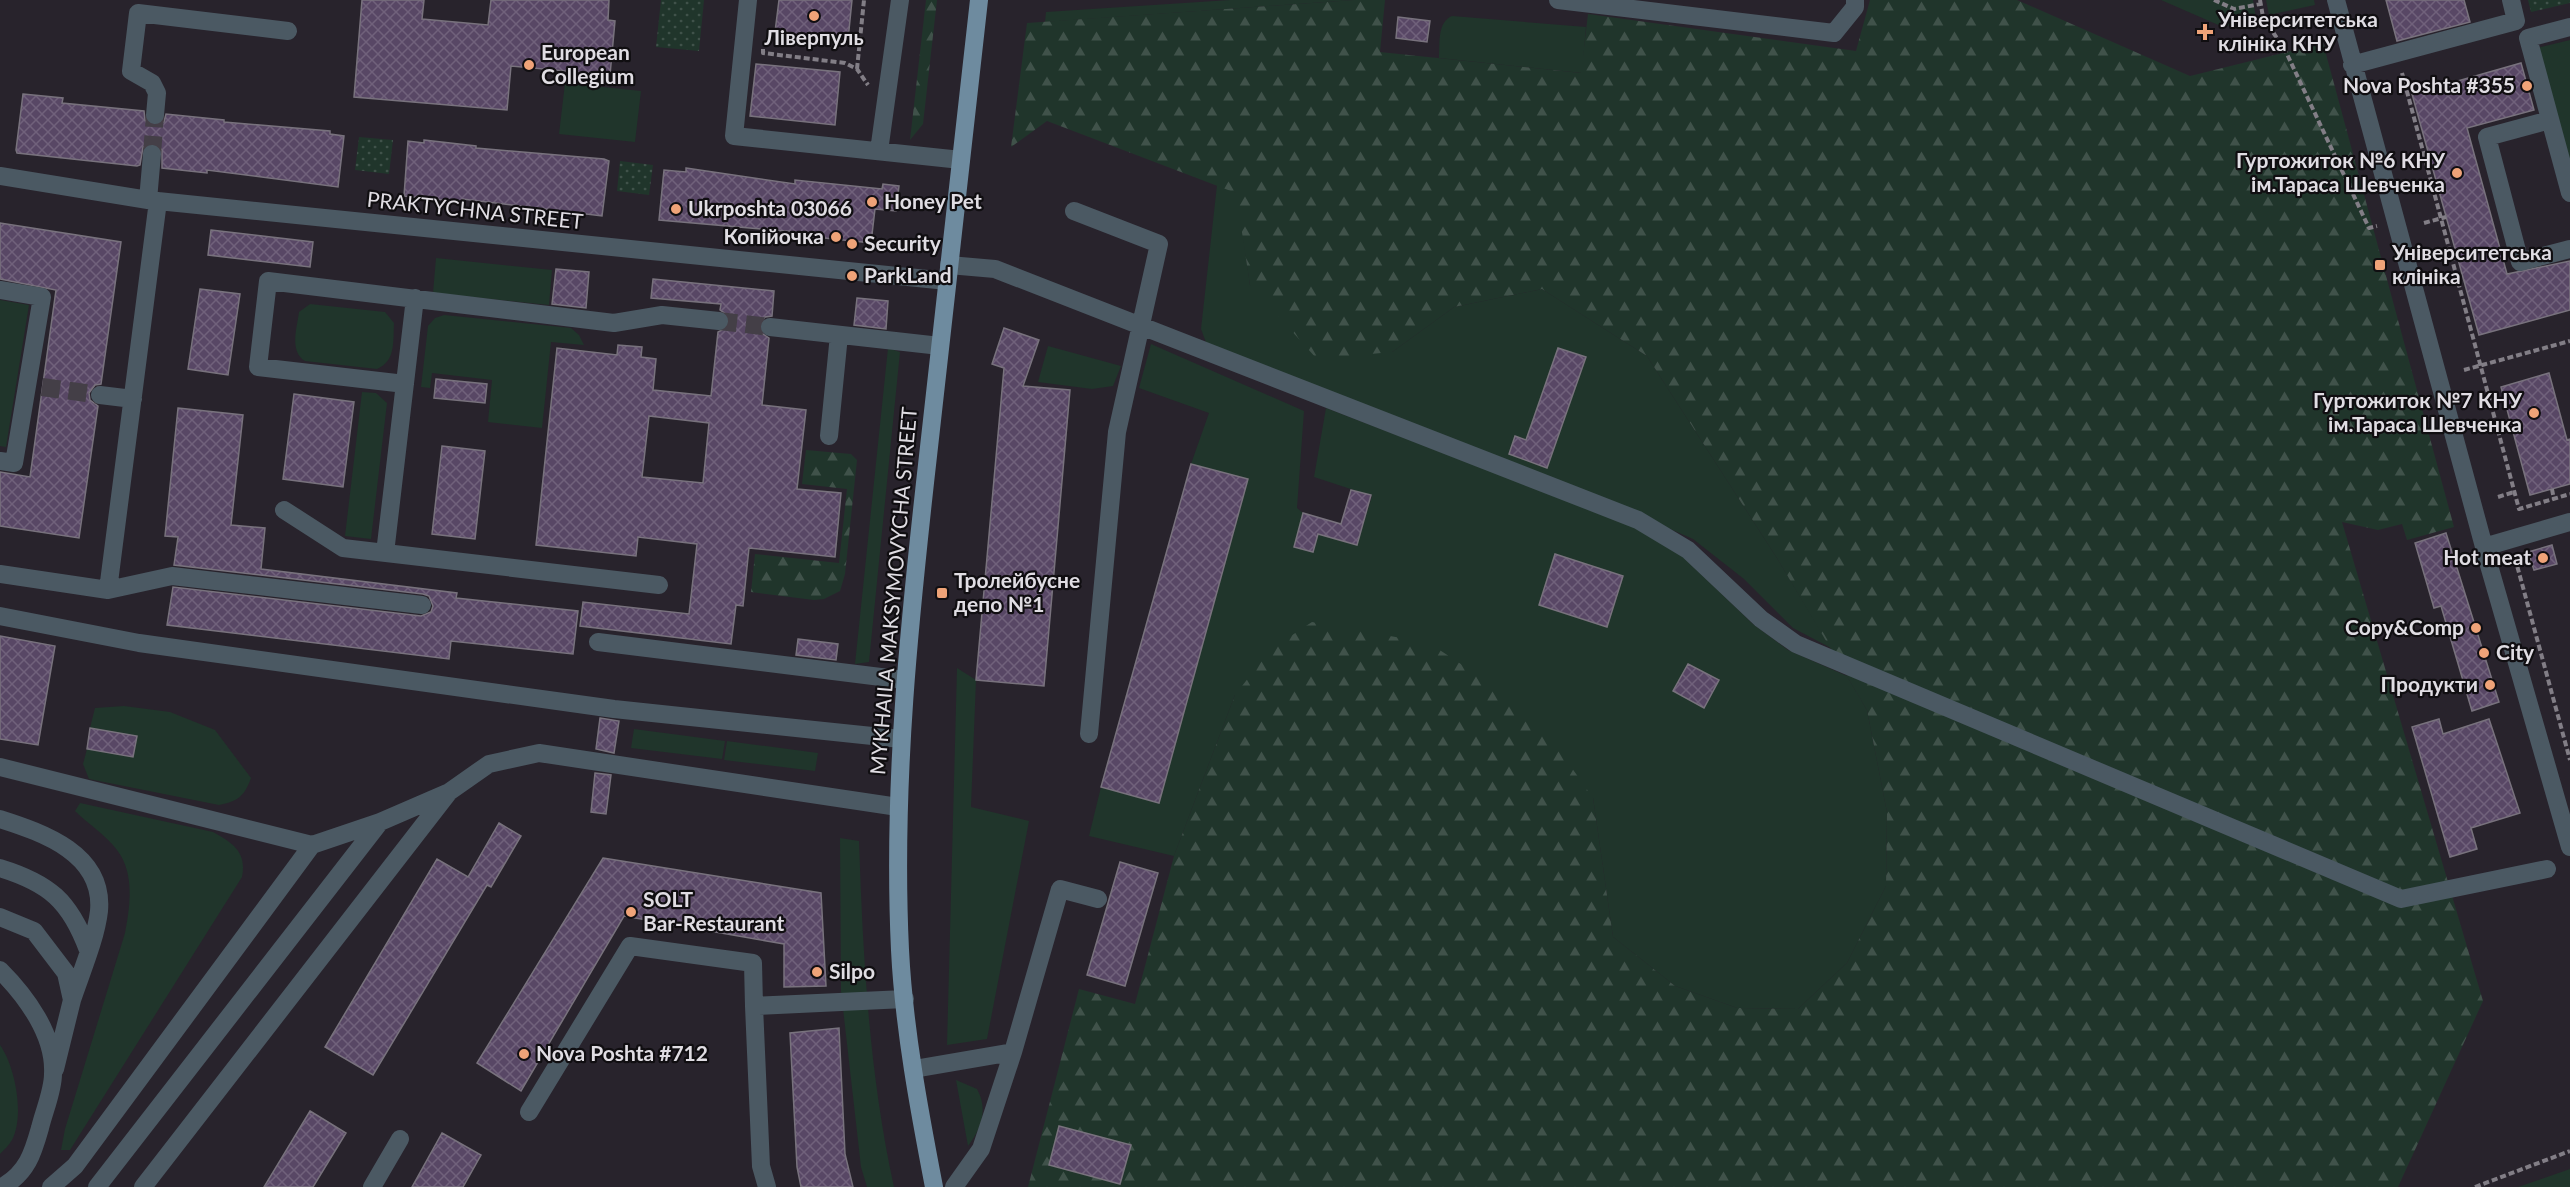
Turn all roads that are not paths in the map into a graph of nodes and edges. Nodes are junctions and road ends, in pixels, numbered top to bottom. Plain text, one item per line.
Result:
1 (747, 0) edge
2 (900, 0) edge
3 (979, 0) edge
4 (1558, 0) edge
5 (1856, 0) edge
6 (2336, 0) edge
7 (2511, 0) edge
8 (2570, 27) edge
9 (288, 31) dead end
10 (2352, 65) junction
11 (155, 115) tunnel mouth
12 (2550, 120) junction
13 (879, 151) junction
14 (152, 154) tunnel mouth
15 (961, 160) junction
16 (0, 176) edge
17 (2570, 193) edge
18 (153, 200) junction
19 (1074, 211) dead end
20 (2570, 249) edge
21 (948, 273) junction
22 (0, 291) edge
23 (415, 298) junction
24 (719, 321) tunnel mouth
25 (770, 327) tunnel mouth
26 (1142, 327) junction
27 (839, 335) junction
28 (940, 346) junction
29 (405, 384) junction
30 (99, 395) tunnel mouth
31 (133, 399) junction
32 (829, 436) dead end
33 (0, 461) edge
34 (284, 510) dead end
35 (2570, 522) edge
36 (2484, 548) junction
37 (386, 553) junction
38 (0, 574) edge
39 (659, 585) dead end
40 (108, 591) junction
41 (422, 605) dead end
42 (0, 616) edge
43 (598, 642) dead end
44 (904, 680) junction
45 (1089, 734) dead end
46 (901, 739) junction
47 (0, 767) edge
48 (449, 792) junction
49 (898, 807) junction
50 (0, 819) edge
51 (380, 822) junction
52 (312, 845) junction
53 (2570, 848) edge
54 (0, 868) edge
55 (2547, 869) dead end
56 (1098, 899) dead end
57 (0, 917) edge
58 (88, 950) junction
59 (0, 970) edge
60 (905, 999) junction
61 (72, 1000) junction
62 (754, 1006) junction
63 (1013, 1053) junction
64 (914, 1069) junction
65 (53, 1074) junction
66 (529, 1112) dead end
67 (400, 1139) dead end
68 (2, 1187) edge
69 (51, 1187) edge
70 (97, 1187) edge
71 (143, 1187) edge
72 (372, 1187) edge
73 (767, 1187) edge
74 (934, 1187) edge
75 (954, 1187) edge

1 - 13 street
2 - 13 street
3 - 15 main road, MYKHAILA MAKSYMOVYCHA STREET
4 - 5 street
6 - 10 street
7 - 10 street
8 - 12 street
9 - 11 street
10 - 36 street
12 - 17 street
12 - 20 street
13 - 15 street
14 - 18 street
15 - 21 main road, MYKHAILA MAKSYMOVYCHA STREET
16 - 18 street, PRAKTYCHNA STREET
18 - 21 street, PRAKTYCHNA STREET
18 - 31 street
19 - 26 street
21 - 26 street, PRAKTYCHNA STREET
21 - 28 main road, MYKHAILA MAKSYMOVYCHA STREET
22 - 33 street
23 - 24 street
23 - 29 street
23 - 29 street
25 - 27 street
26 - 45 street
26 - 55 street, PRAKTYCHNA STREET
27 - 28 street
27 - 32 street
28 - 44 main road, MYKHAILA MAKSYMOVYCHA STREET
29 - 37 street
30 - 31 street
31 - 40 street
34 - 37 street
35 - 36 street
36 - 53 street
37 - 39 street
38 - 40 street
40 - 41 street
42 - 46 street
43 - 44 street
44 - 46 main road, MYKHAILA MAKSYMOVYCHA STREET
46 - 49 main road, MYKHAILA MAKSYMOVYCHA STREET
47 - 52 street
48 - 49 street
48 - 51 street
48 - 71 street
49 - 60 main road, MYKHAILA MAKSYMOVYCHA STREET
50 - 58 street
51 - 52 street
51 - 70 street
52 - 69 street
54 - 58 street
56 - 63 street
57 - 61 street
58 - 61 street
59 - 65 street
60 - 62 street
60 - 64 main road, MYKHAILA MAKSYMOVYCHA STREET
61 - 65 street
62 - 66 street
62 - 73 street
63 - 64 street
63 - 75 street
64 - 74 main road, MYKHAILA MAKSYMOVYCHA STREET
65 - 68 street
67 - 72 street

